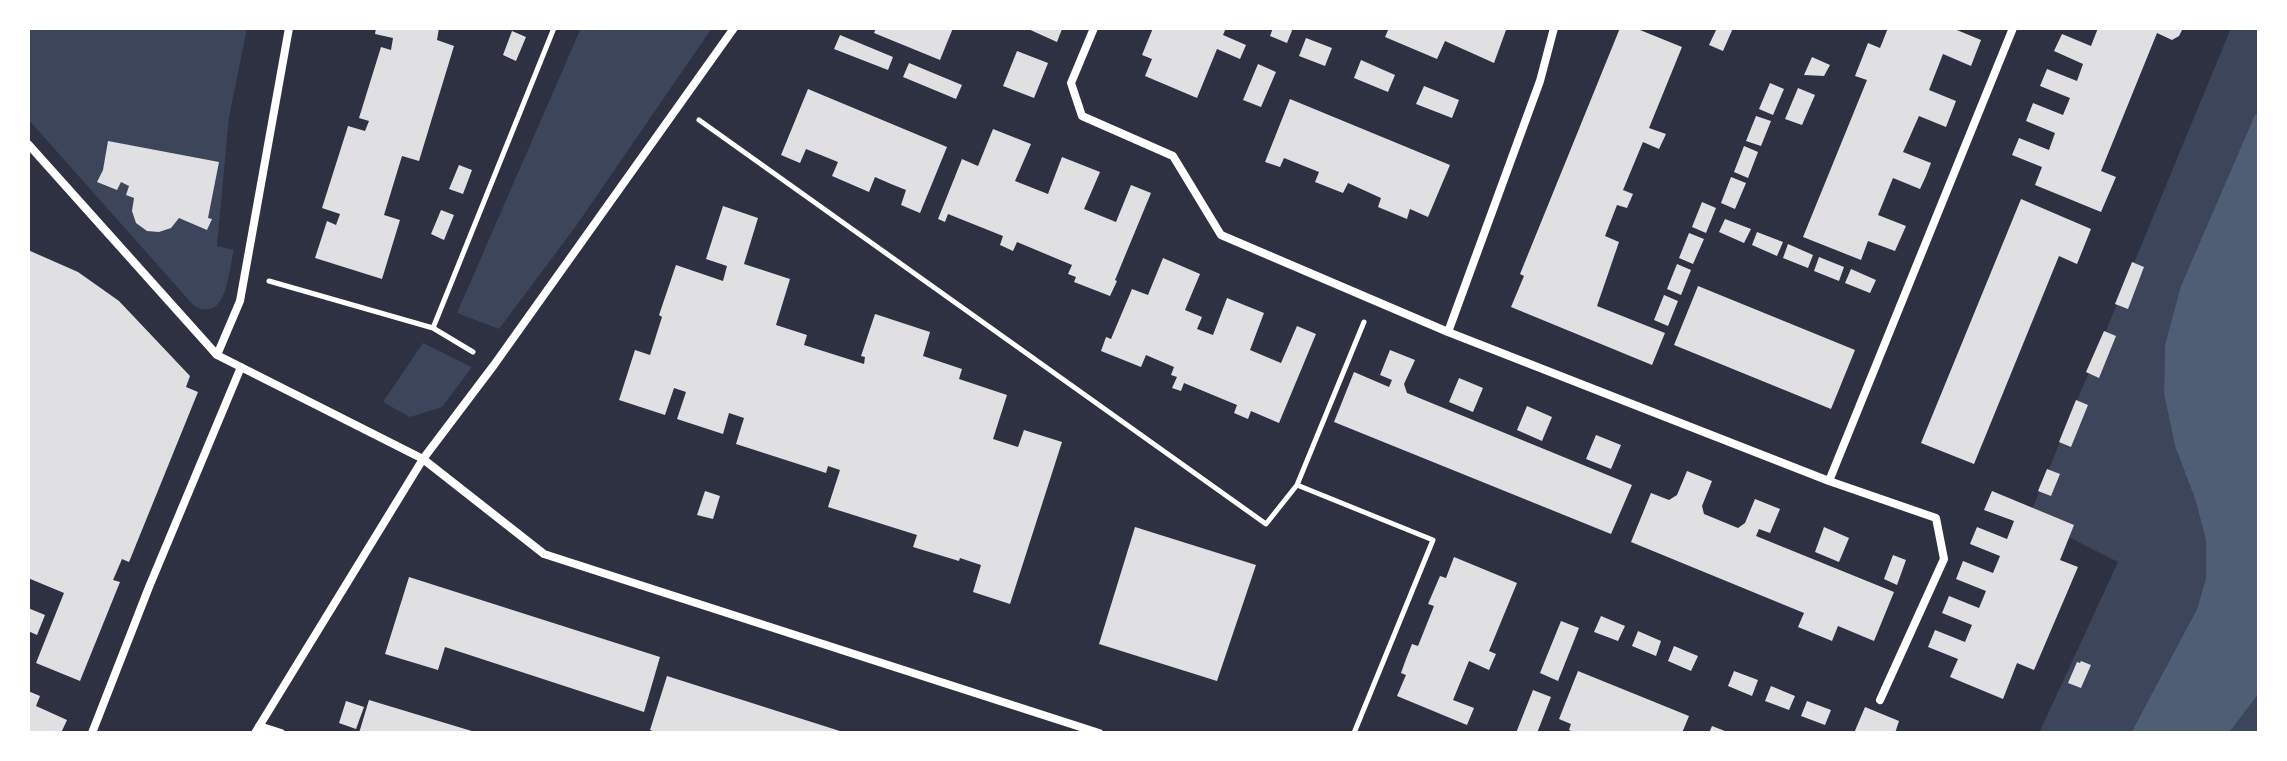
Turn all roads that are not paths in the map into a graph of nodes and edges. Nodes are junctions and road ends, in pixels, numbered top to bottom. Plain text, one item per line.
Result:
1 (289, 28) edge
2 (734, 28) edge
3 (1094, 28) edge
4 (1554, 28) edge
5 (2013, 28) edge
6 (28, 144) edge
7 (1448, 332) junction
8 (217, 355) junction
9 (241, 367) junction
10 (423, 459) junction
11 (1829, 481) junction
12 (1880, 700) dead end
13 (257, 729) edge
14 (92, 733) edge
15 (281, 733) edge
16 (1099, 733) edge

1 - 8 street
2 - 10 street
3 - 7 street
4 - 7 street
5 - 11 street
6 - 8 street
7 - 11 street
8 - 9 street
9 - 10 street
9 - 14 street
10 - 13 street
10 - 16 street
11 - 12 street
13 - 15 street

